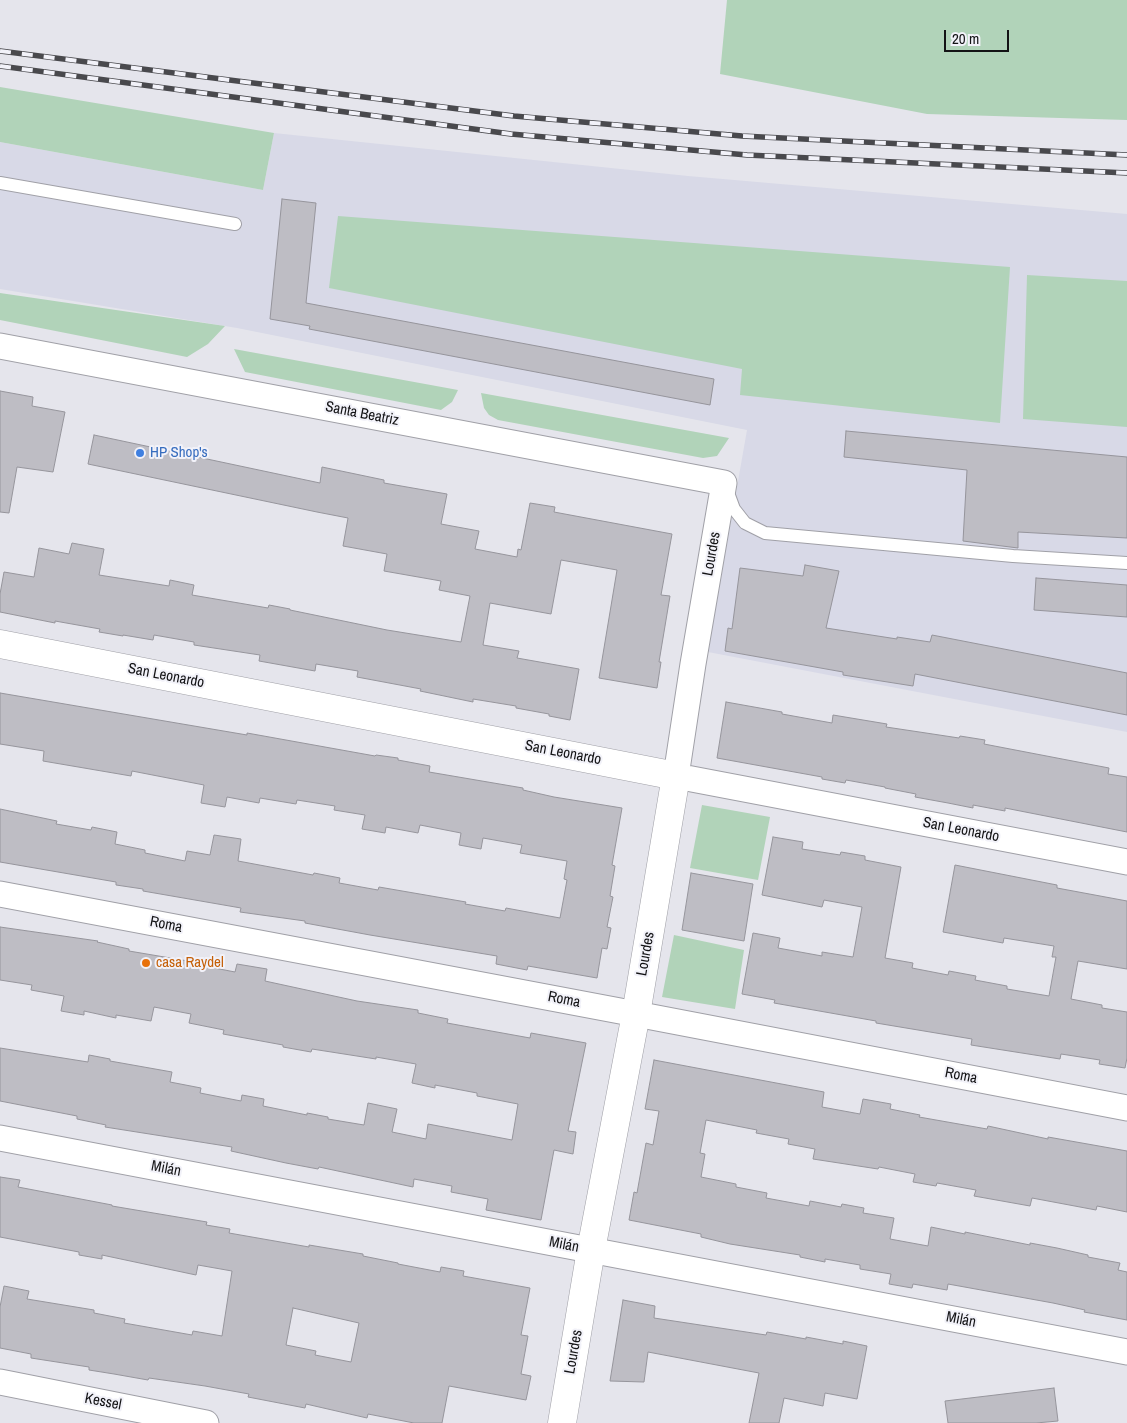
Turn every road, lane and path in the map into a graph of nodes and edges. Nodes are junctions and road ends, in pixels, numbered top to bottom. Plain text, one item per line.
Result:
1 (0, 183) edge
2 (235, 224) dead end
3 (0, 346) edge
4 (724, 483) junction
5 (1127, 564) edge
6 (0, 644) edge
7 (676, 776) junction
8 (1127, 862) edge
9 (0, 894) edge
10 (636, 1014) junction
11 (1127, 1108) edge
12 (0, 1138) edge
13 (591, 1250) junction
14 (1127, 1352) edge
15 (0, 1382) edge
16 (206, 1423) edge
17 (562, 1423) edge

1 - 2 lane
3 - 4 street, Santa Beatriz
4 - 5 lane
4 - 7 street, Lourdes
6 - 7 street, San Leonardo
7 - 8 street, San Leonardo
7 - 10 street, Lourdes
9 - 10 street, Roma
10 - 11 street, Roma
10 - 13 street, Lourdes
12 - 13 street, Milán
13 - 14 street, Milán
13 - 17 street, Lourdes
15 - 16 street, Kessel

